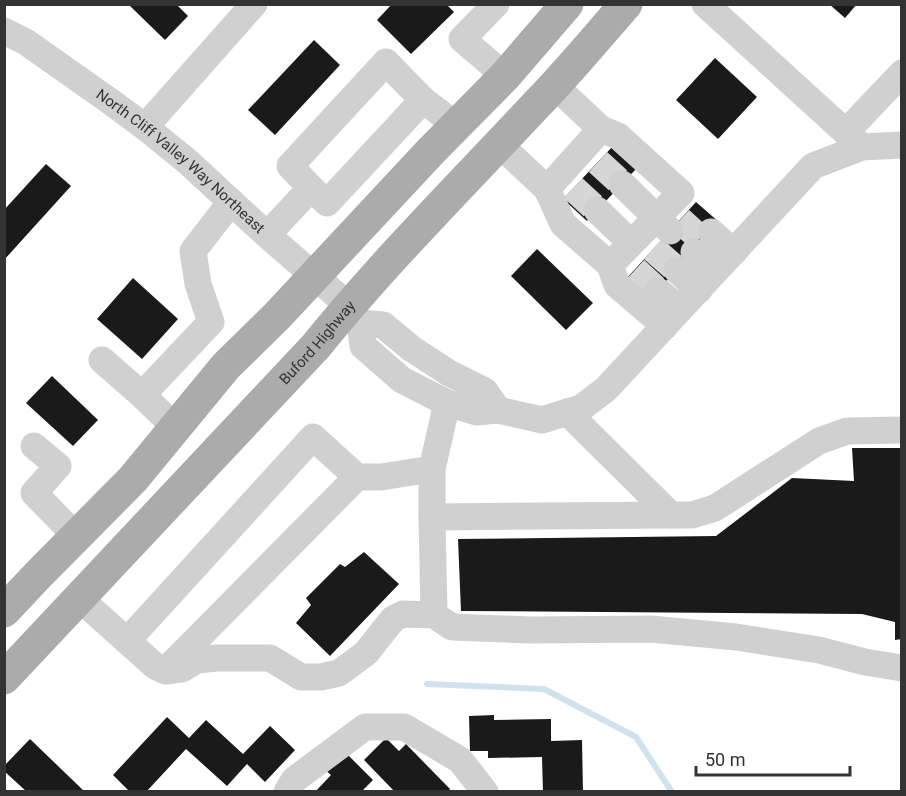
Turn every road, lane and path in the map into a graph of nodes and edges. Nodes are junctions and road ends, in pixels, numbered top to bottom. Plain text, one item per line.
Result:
1 (254, 4) edge
2 (626, 4) edge
3 (705, 4) edge
4 (566, 5) edge
5 (489, 7) edge
6 (4, 31) edge
7 (902, 73) edge
8 (505, 75) junction
9 (554, 86) junction
10 (423, 100) junction
11 (456, 124) junction
12 (145, 127) junction
13 (601, 129) junction
14 (854, 139) junction
15 (499, 144) junction
16 (902, 145) edge
17 (622, 184) tunnel mouth
18 (559, 185) junction
19 (311, 188) junction
20 (231, 202) junction
21 (597, 210) tunnel mouth
22 (267, 235) junction
23 (649, 237) junction
24 (314, 276) junction
25 (701, 287) junction
26 (354, 314) junction
27 (102, 360) dead end
28 (142, 394) junction
29 (447, 403) junction
30 (498, 410) junction
31 (567, 412) junction
32 (176, 428) junction
33 (902, 430) edge
34 (34, 446) dead end
35 (432, 469) junction
36 (357, 477) junction
37 (671, 515) junction
38 (432, 517) junction
39 (76, 536) junction
40 (79, 598) junction
41 (4, 611) edge
42 (434, 615) junction
43 (127, 640) junction
44 (902, 668) edge
45 (165, 671) junction
46 (4, 678) edge
47 (287, 792) edge
48 (484, 792) edge

1 - 12 street
2 - 9 main road, Buford Highway
3 - 14 street
4 - 8 main road
5 - 8 street
6 - 12 street, North Cliff Valley Way Northeast
7 - 14 street
8 - 11 main road
9 - 13 street
9 - 15 main road, Buford Highway
10 - 11 street
10 - 19 street
10 - 19 street
11 - 24 main road
12 - 20 street, North Cliff Valley Way Northeast
13 - 18 street
13 - 23 street
14 - 16 street
14 - 25 street
15 - 18 street
15 - 26 main road, Buford Highway
17 - 23 street
18 - 23 street
19 - 22 street
20 - 22 street, North Cliff Valley Way Northeast
20 - 28 street
21 - 23 street
22 - 24 street, North Cliff Valley Way Northeast
23 - 25 street
24 - 26 street, North Cliff Valley Way Northeast
24 - 32 main road
25 - 25 street
25 - 31 street
26 - 29 street
26 - 30 street
26 - 40 main road, Buford Highway
27 - 28 street
28 - 32 street
29 - 30 street
29 - 35 street
30 - 31 street
31 - 37 street
32 - 39 main road
33 - 37 street
34 - 39 street
35 - 36 street
35 - 38 street
36 - 43 street
36 - 45 street
37 - 38 street
38 - 42 street
39 - 41 main road
40 - 43 street
40 - 46 main road, Buford Highway
42 - 44 street
42 - 45 street
43 - 45 street
47 - 48 street

